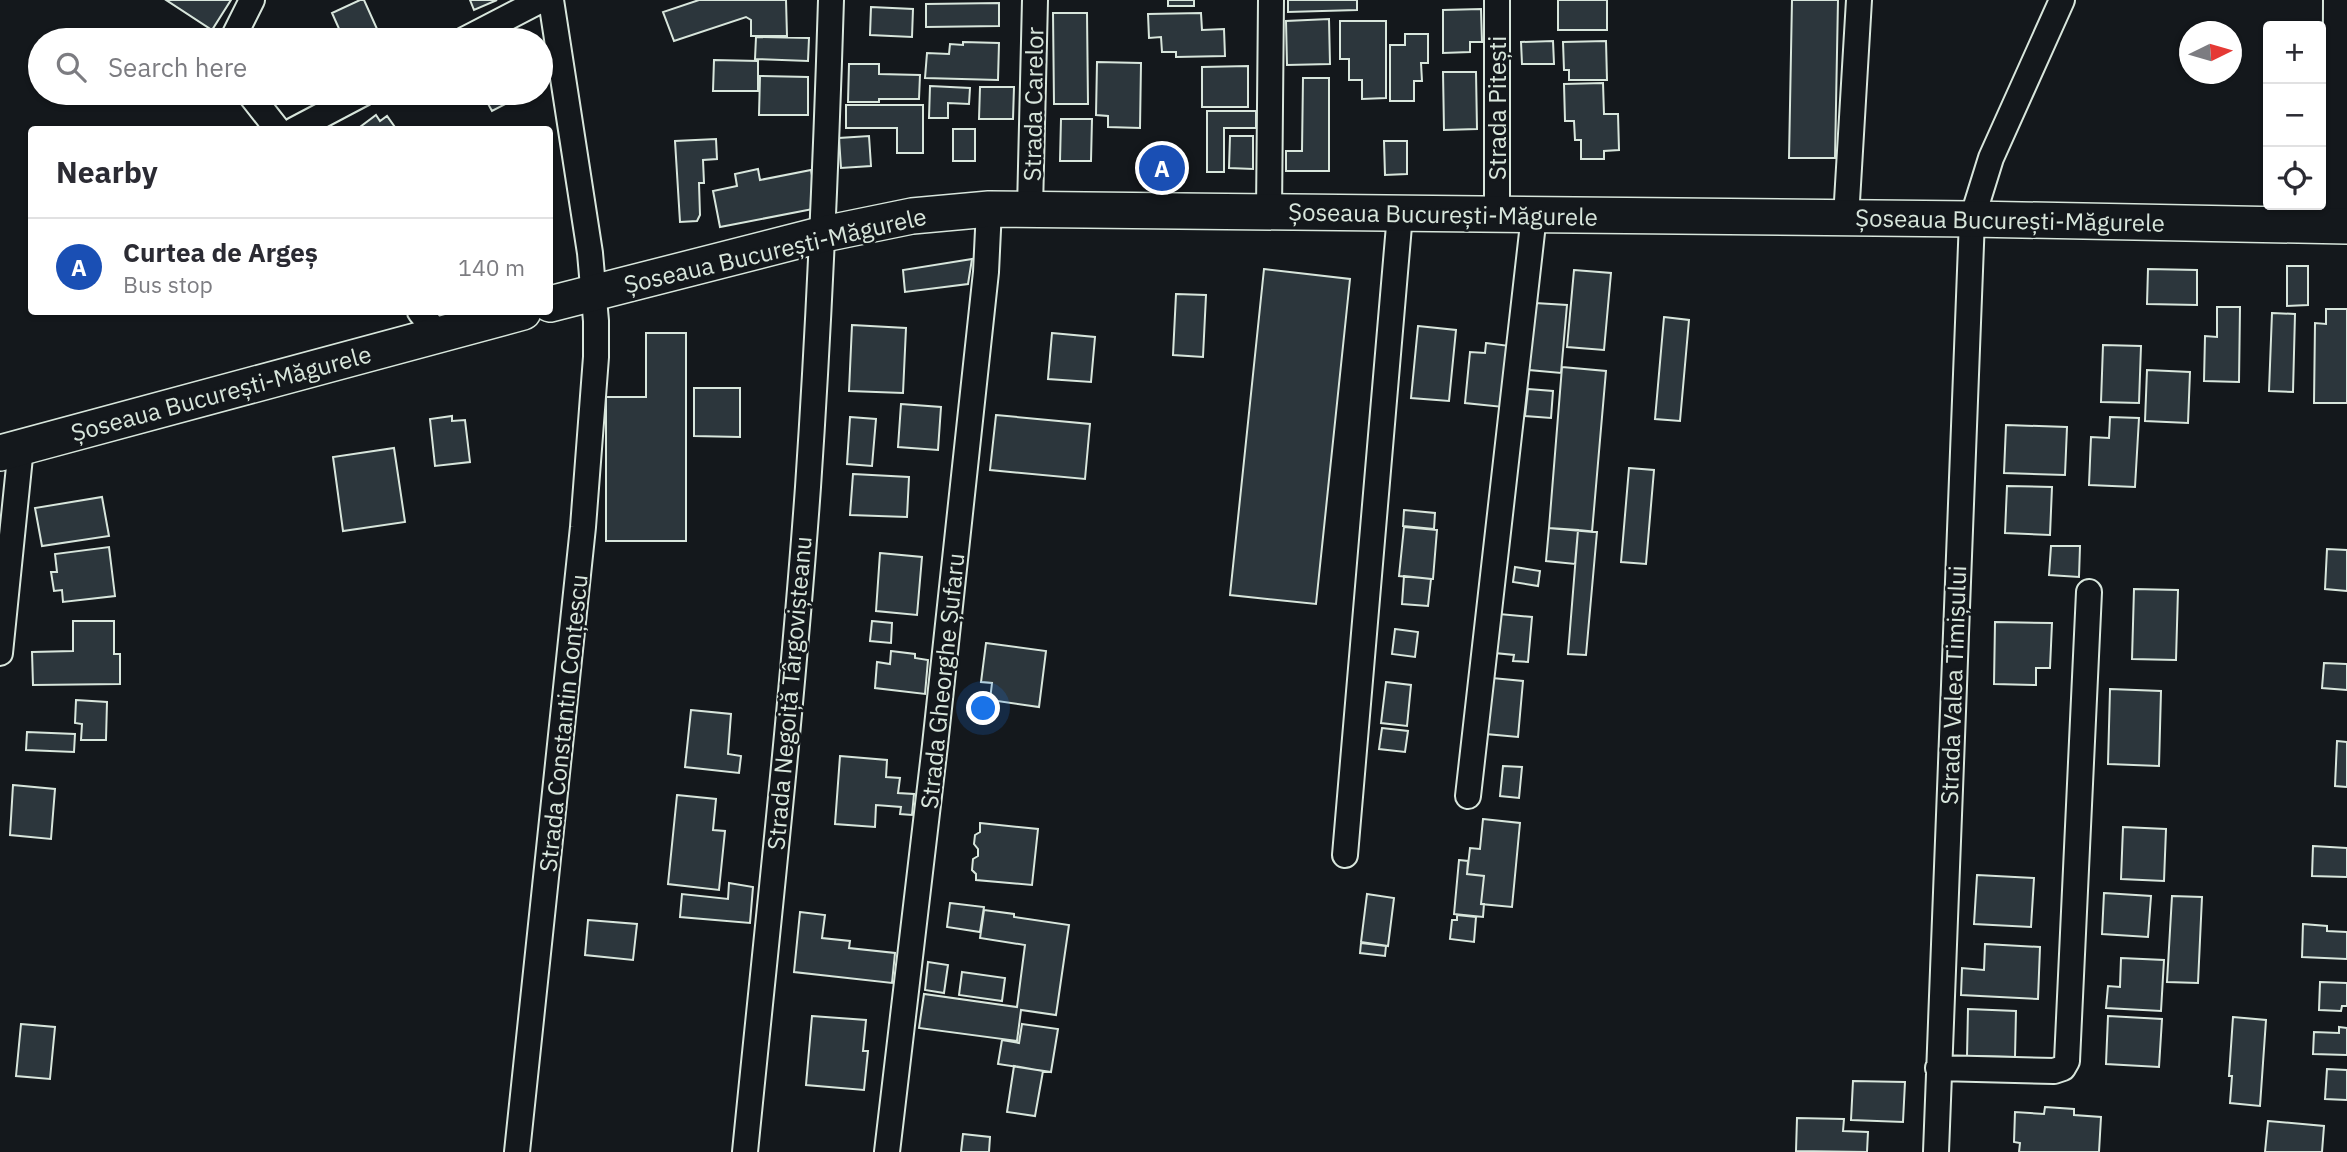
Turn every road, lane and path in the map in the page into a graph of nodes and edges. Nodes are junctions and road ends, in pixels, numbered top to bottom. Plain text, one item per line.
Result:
1 (251, 0) edge
2 (541, 0) edge
3 (551, 0) edge
4 (831, 0) edge
5 (1035, 0) edge
6 (1271, 0) edge
7 (1497, 0) edge
8 (1859, 0) edge
9 (2062, 0) edge
10 (2336, 0) edge
11 (238, 28) edge
12 (487, 28) edge
13 (258, 105) edge
14 (341, 105) edge
15 (275, 126) edge
16 (302, 126) edge
17 (1030, 208) junction
18 (989, 209) junction
19 (1269, 212) junction
20 (1400, 214) junction
21 (1497, 215) junction
22 (1534, 215) junction
23 (1846, 218) junction
24 (1972, 219) junction
25 (2341, 226) edge
26 (824, 234) junction
27 (594, 293) junction
28 (553, 303) edge
29 (497, 315) edge
30 (429, 323) edge
31 (10, 450) edge
32 (2089, 592) dead end
33 (0, 653) edge
34 (1468, 796) dead end
35 (1345, 855) dead end
36 (1938, 1068) junction
37 (517, 1152) edge
38 (745, 1152) edge
39 (887, 1152) edge
40 (1936, 1152) edge

1 - 11 street
2 - 12 street
3 - 27 street, Strada Constantin Conțescu
4 - 26 street, Strada Negoiță Târgovișteanu
5 - 17 street, Strada Carelor
6 - 19 street
7 - 21 street, Strada Pitești
8 - 23 street
9 - 24 street, Strada Valea Timișului
10 - 25 street
13 - 15 street
14 - 16 street
17 - 18 main road, Șoseaua București-Măgurele
17 - 19 main road, Șoseaua București-Măgurele
18 - 26 main road, Șoseaua București-Măgurele
18 - 39 street, Strada Gheorghe Șufaru
19 - 20 main road, Șoseaua București-Măgurele
20 - 21 main road, Șoseaua București-Măgurele
20 - 35 street
21 - 22 main road, Șoseaua București-Măgurele
22 - 23 main road, Șoseaua București-Măgurele
22 - 34 street
23 - 24 main road, Șoseaua București-Măgurele
24 - 25 main road, Șoseaua București-Măgurele
24 - 36 street, Strada Valea Timișului
26 - 27 main road, Șoseaua București-Măgurele
26 - 38 street, Strada Negoiță Târgovișteanu
27 - 28 main road, Șoseaua București-Măgurele
27 - 37 street, Strada Constantin Conțescu
29 - 30 main road, Șoseaua București-Măgurele
30 - 31 main road, Șoseaua București-Măgurele
31 - 33 street
32 - 36 street
36 - 40 street, Strada Valea Timișului

